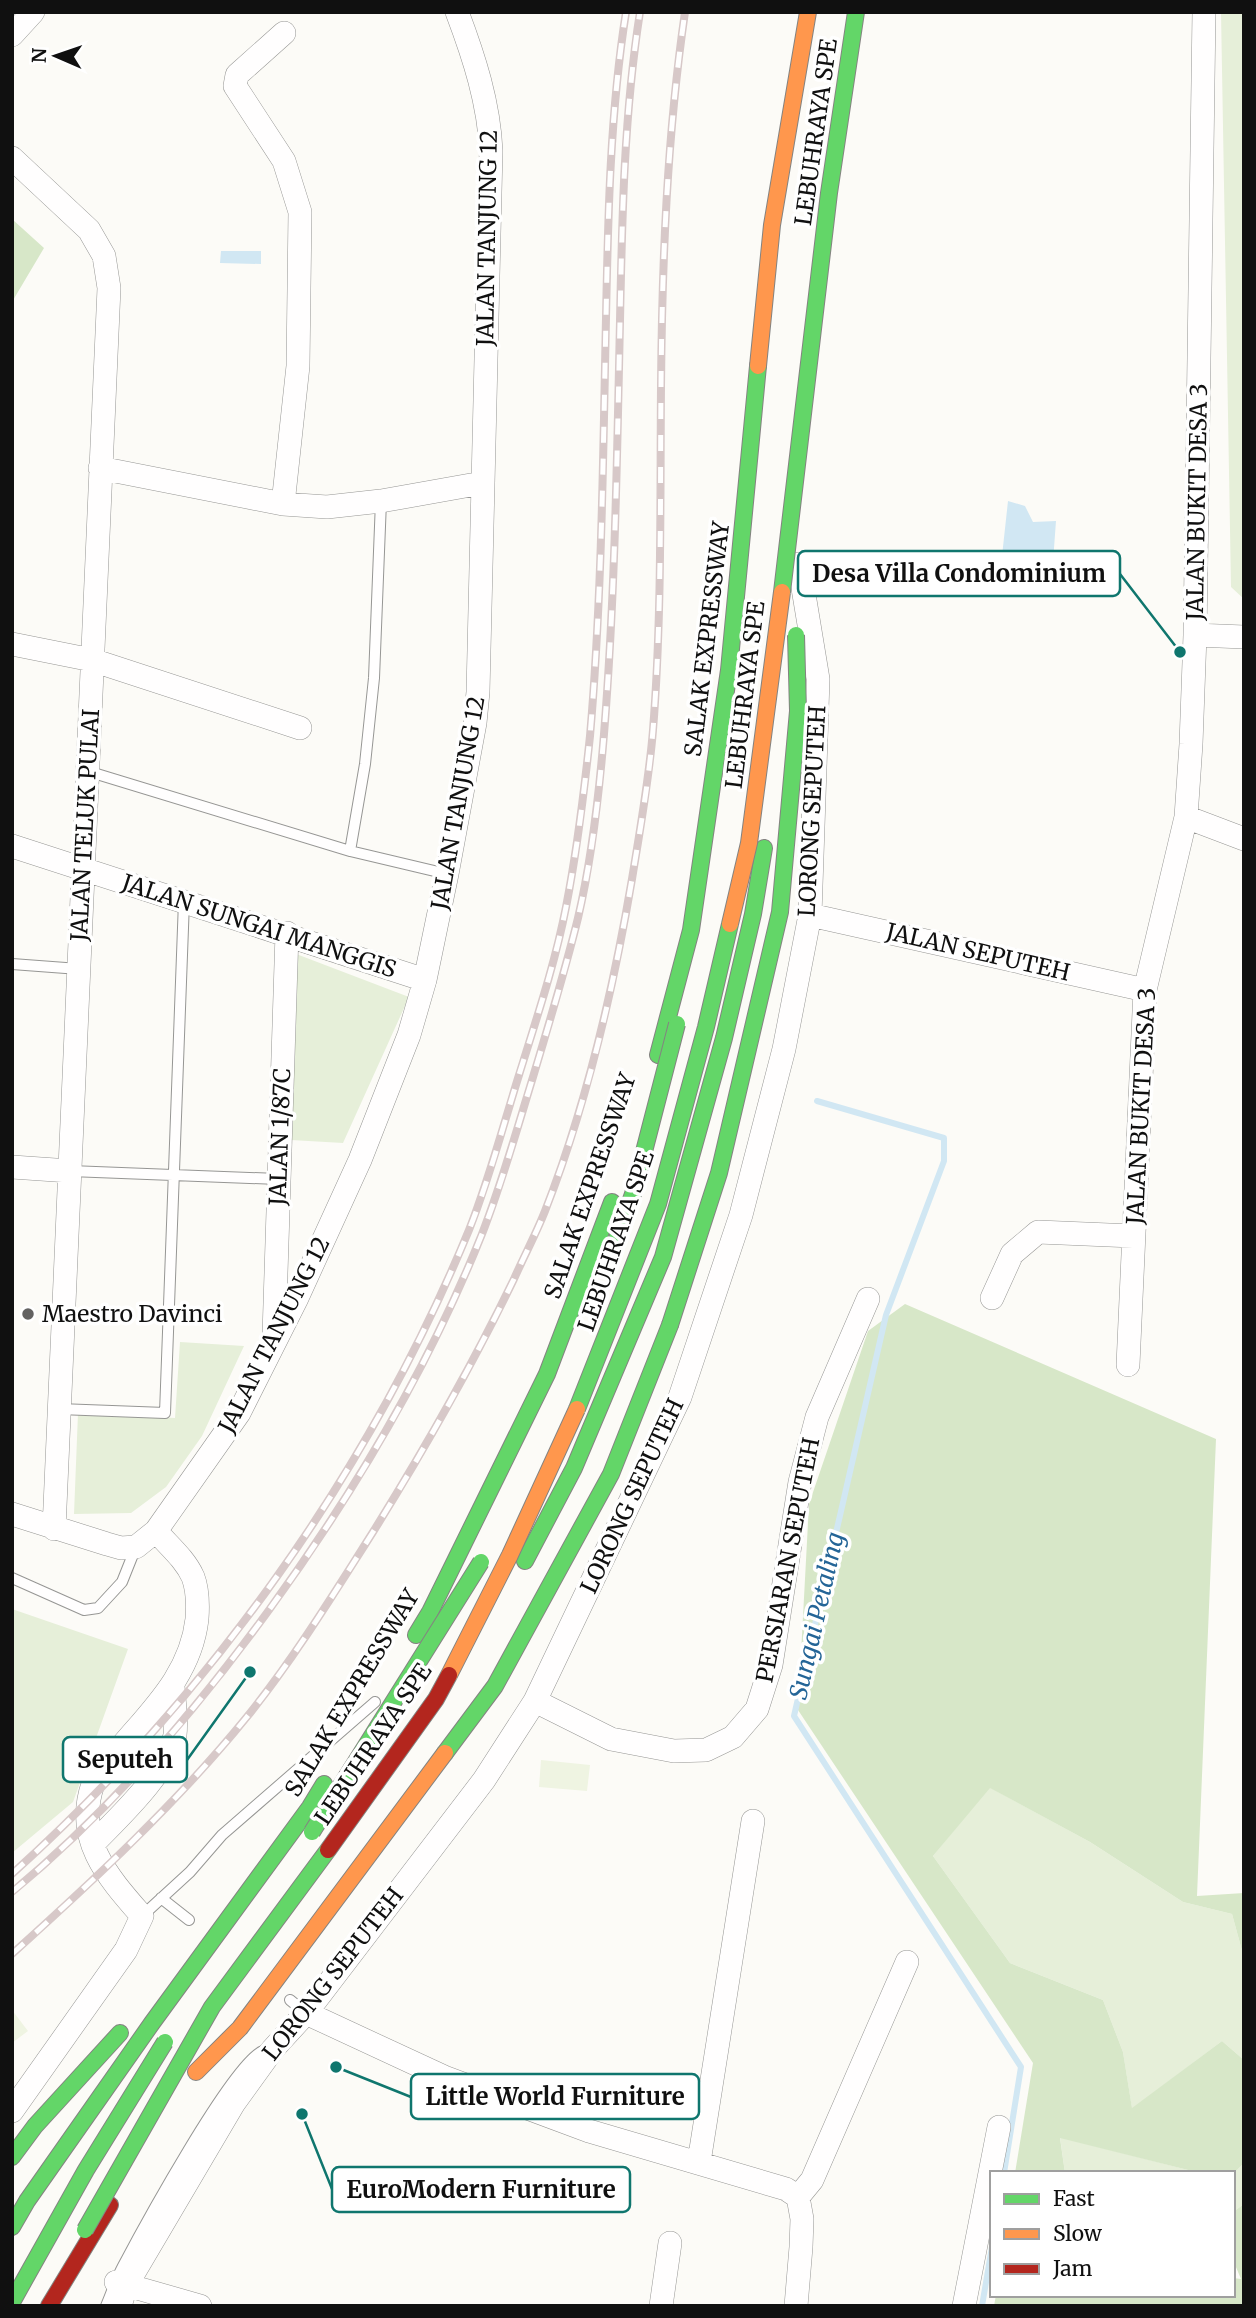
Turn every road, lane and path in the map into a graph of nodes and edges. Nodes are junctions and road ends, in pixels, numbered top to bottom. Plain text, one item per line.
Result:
1 (33, 12) edge
2 (457, 12) edge
3 (808, 12) edge
4 (815, 12) edge
5 (856, 12) edge
6 (1204, 12) edge
7 (284, 33) dead end
8 (12, 35) edge
9 (12, 158) edge
10 (100, 468) junction
11 (482, 482) junction
12 (381, 501) junction
13 (283, 504) junction
14 (792, 507) junction
15 (799, 565) junction
16 (1195, 635) junction
17 (1244, 637) edge
18 (12, 644) edge
19 (92, 660) junction
20 (300, 728) dead end
21 (780, 737) dead end
22 (87, 771) junction
23 (1186, 817) junction
24 (769, 818) dead end
25 (1244, 839) edge
26 (12, 846) edge
27 (350, 851) junction
28 (83, 869) junction
29 (447, 874) junction
30 (184, 901) junction
31 (810, 915) junction
32 (287, 933) junction
33 (12, 964) edge
34 (79, 968) junction
35 (425, 979) junction
36 (1145, 990) junction
37 (12, 1167) edge
38 (70, 1171) junction
39 (174, 1175) junction
40 (278, 1179) junction
41 (1133, 1236) junction
42 (663, 1257) junction
43 (606, 1271) dead end
44 (992, 1298) dead end
45 (868, 1299) dead end
46 (274, 1342) junction
47 (1128, 1365) dead end
48 (60, 1409) junction
49 (611, 1474) junction
50 (12, 1514) edge
51 (54, 1529) junction
52 (156, 1531) junction
53 (492, 1544) dead end
54 (136, 1547) junction
55 (12, 1578) edge
56 (409, 1645) dead end
57 (173, 1686) junction
58 (378, 1696) joint
59 (535, 1701) junction
60 (753, 1821) dead end
61 (93, 1844) junction
62 (302, 1847) dead end
63 (245, 1893) junction
64 (161, 1898) junction
65 (142, 1916) junction
66 (189, 1920) dead end
67 (907, 1962) dead end
68 (243, 1984) junction
69 (298, 2007) junction
70 (176, 2025) dead end
71 (174, 2106) dead end
72 (12, 2110) edge
73 (999, 2127) dead end
74 (12, 2157) edge
75 (699, 2162) junction
76 (990, 2171) edge
77 (990, 2173) edge
78 (798, 2197) junction
79 (12, 2227) edge
80 (87, 2242) junction
81 (670, 2243) dead end
82 (12, 2285) edge
83 (121, 2291) edge
84 (12, 2302) edge
85 (48, 2306) edge
86 (64, 2306) edge
87 (106, 2306) edge
88 (200, 2306) edge
89 (661, 2306) edge
90 (796, 2306) edge
91 (964, 2306) edge

1 - 8 street
2 - 11 street, JALAN TANJUNG 12
3 - 56 highway, SALAK EXPRESSWAY
4 - 43 highway, LEBUHRAYA SPE, bridge
5 - 14 highway, LEBUHRAYA SPE, bridge
5 - 15 highway
6 - 16 street, JALAN BUKIT DESA 3
7 - 13 street
9 - 10 street, JALAN TELUK PULAI
10 - 13 street
10 - 19 street, JALAN TELUK PULAI
11 - 12 street
11 - 29 street, JALAN TANJUNG 12
12 - 13 street
12 - 27 lane
14 - 49 highway, bridge
14 - 85 highway, LEBUHRAYA SPE, bridge
15 - 21 highway
15 - 31 street, LORONG SEPUTEH
16 - 17 street
16 - 23 street, JALAN BUKIT DESA 3
18 - 19 street
19 - 20 street
19 - 22 street, JALAN TELUK PULAI
22 - 27 lane
22 - 28 street, JALAN TELUK PULAI
23 - 25 street
23 - 36 street, JALAN BUKIT DESA 3
24 - 42 highway
26 - 28 street, JALAN SUNGAI MANGGIS
27 - 29 lane
28 - 30 street, JALAN SUNGAI MANGGIS
28 - 34 street, JALAN TELUK PULAI
29 - 35 street, JALAN TANJUNG 12
30 - 32 street, JALAN SUNGAI MANGGIS
30 - 39 lane
31 - 36 street, JALAN SEPUTEH
31 - 59 street, LORONG SEPUTEH
32 - 35 street, JALAN SUNGAI MANGGIS
32 - 40 street, JALAN 1/87C
33 - 34 lane
34 - 38 street, JALAN TELUK PULAI
35 - 46 street, JALAN TANJUNG 12
36 - 41 street, JALAN BUKIT DESA 3
37 - 38 street
38 - 39 lane
38 - 48 street, JALAN TELUK PULAI
39 - 40 lane
39 - 48 lane
40 - 46 street, JALAN 1/87C
41 - 44 street
41 - 47 street, JALAN BUKIT DESA 3
42 - 49 highway
42 - 68 highway
45 - 59 street, PERSIARAN SEPUTEH
46 - 52 street, JALAN TANJUNG 12
48 - 51 street, JALAN TELUK PULAI
49 - 68 highway
50 - 51 street
51 - 54 street
52 - 54 street, JALAN TANJUNG 12
52 - 57 street
53 - 62 highway, LEBUHRAYA SPE, bridge
54 - 55 lane
57 - 61 street
57 - 61 street
58 - 63 highway, SALAK EXPRESSWAY
58 - 64 lane
59 - 69 street, LORONG SEPUTEH
60 - 75 street
61 - 65 street
63 - 74 highway
63 - 79 highway, SALAK EXPRESSWAY
64 - 65 lane
64 - 66 lane
65 - 72 street
67 - 78 street
68 - 82 highway
69 - 75 street
69 - 83 street, LORONG SEPUTEH
70 - 84 highway, bridge
71 - 80 highway
73 - 76 street
75 - 78 street
77 - 91 street
78 - 90 street
80 - 85 highway
80 - 86 highway
81 - 89 street
83 - 87 lane
83 - 88 street

